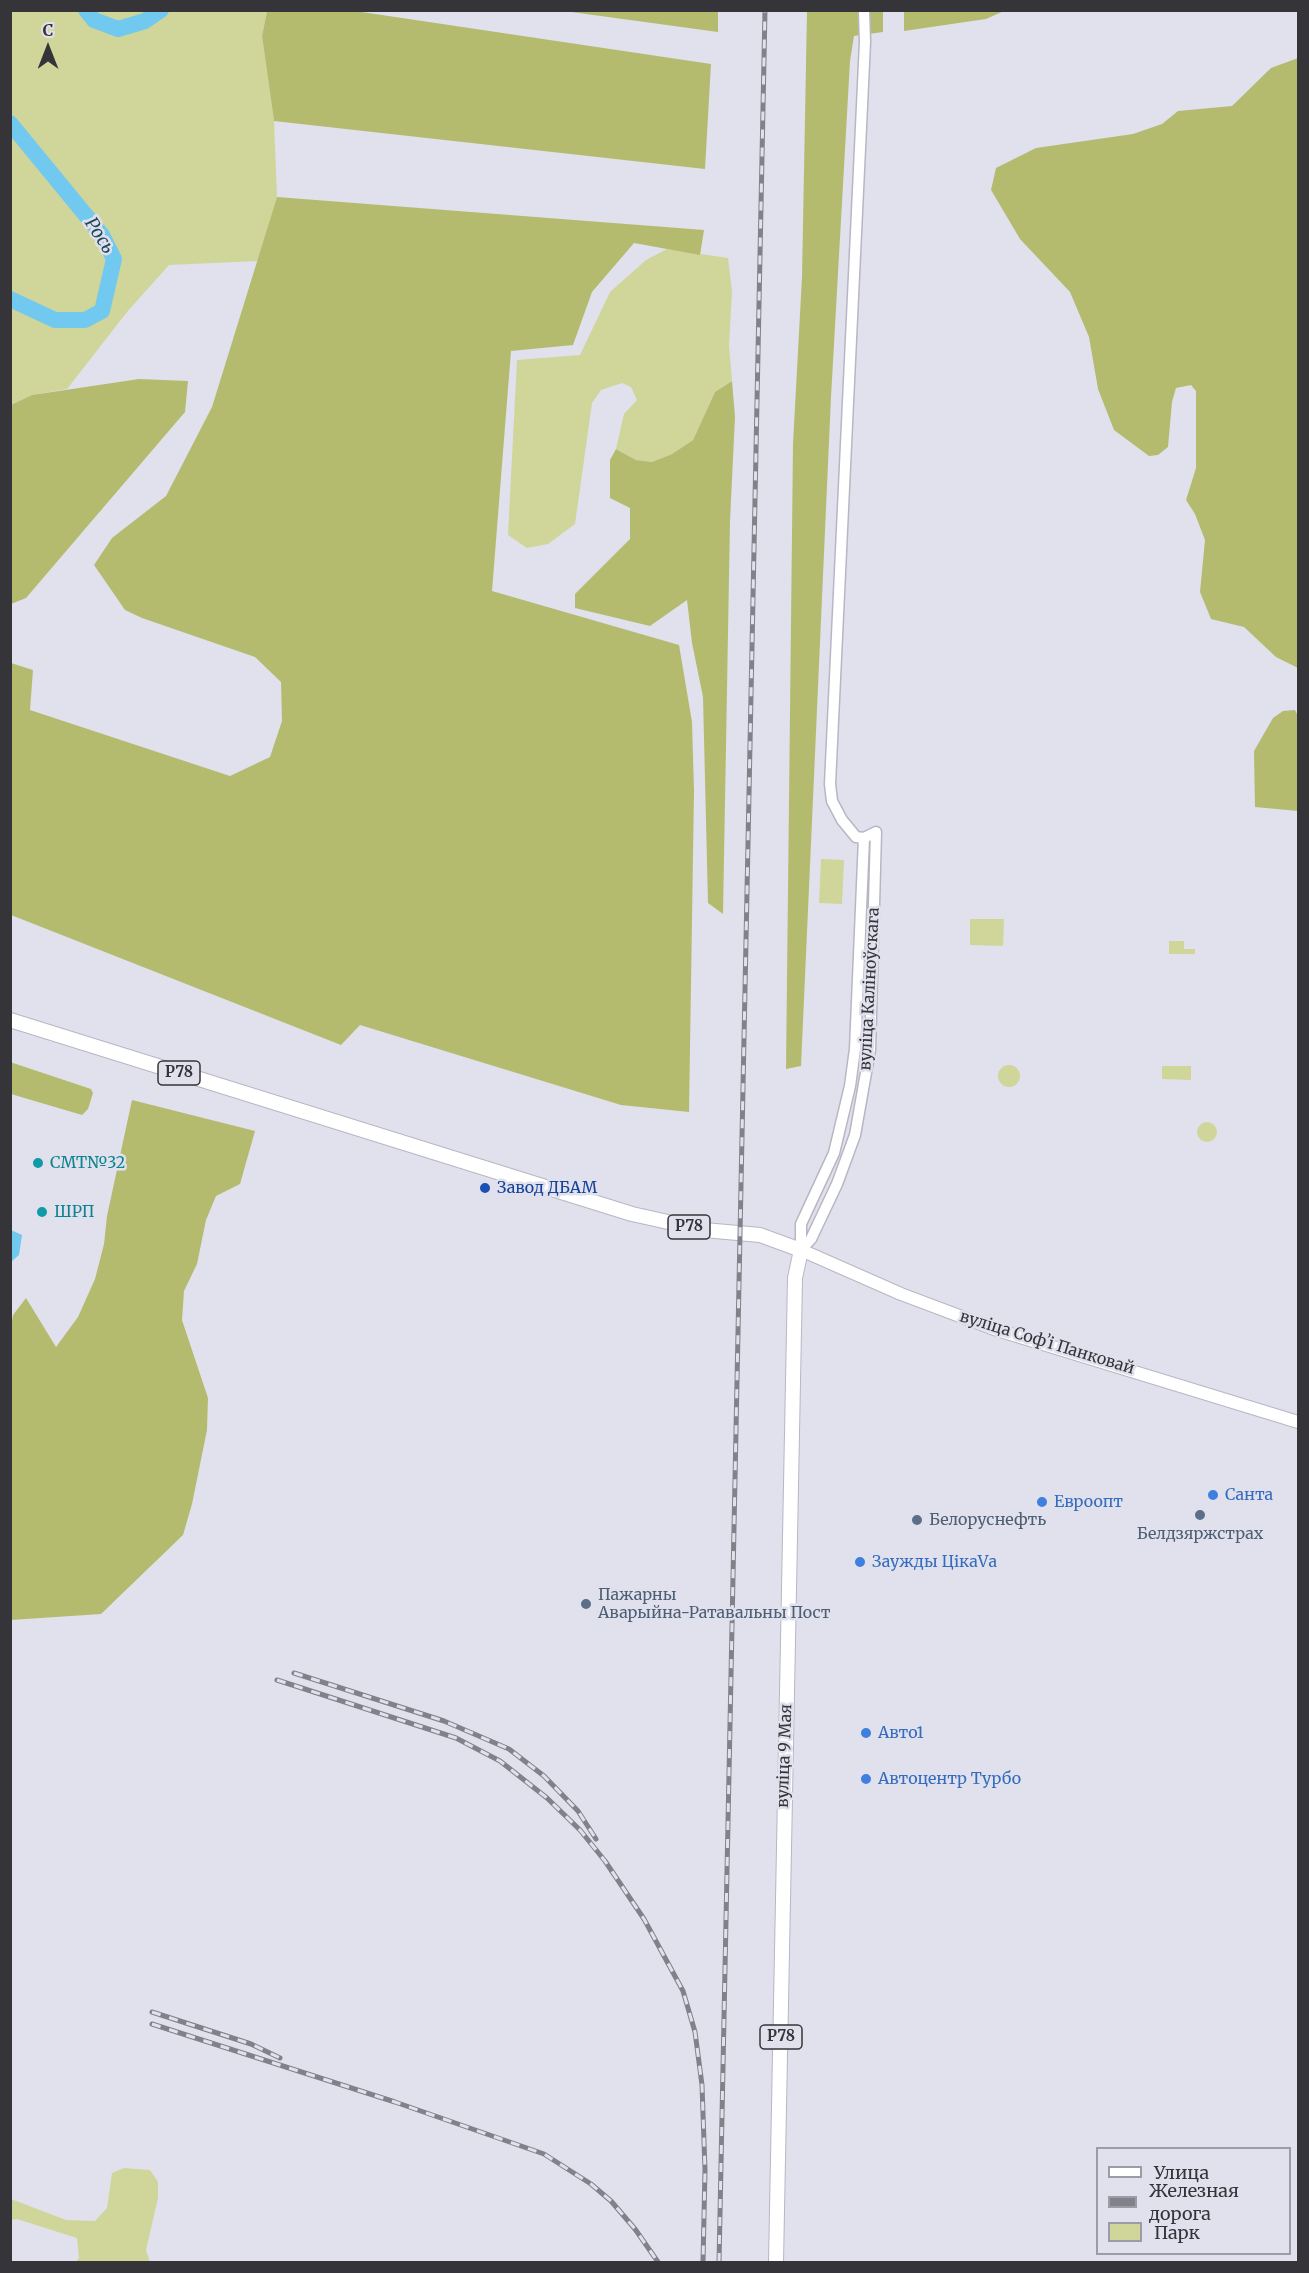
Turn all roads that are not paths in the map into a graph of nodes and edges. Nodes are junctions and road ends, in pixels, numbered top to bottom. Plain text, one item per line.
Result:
1 (864, 10) edge
2 (864, 838) junction
3 (10, 1020) edge
4 (801, 1250) junction
5 (1299, 1422) edge
6 (776, 2262) edge

1 - 2 street
2 - 4 street, вуліца Каліноўскага
2 - 4 street, вуліца Каліноўскага
3 - 4 main road, Р78
4 - 5 main road, вуліца Софʼі Панковай
4 - 6 main road, вуліца 9 Мая / Р78

